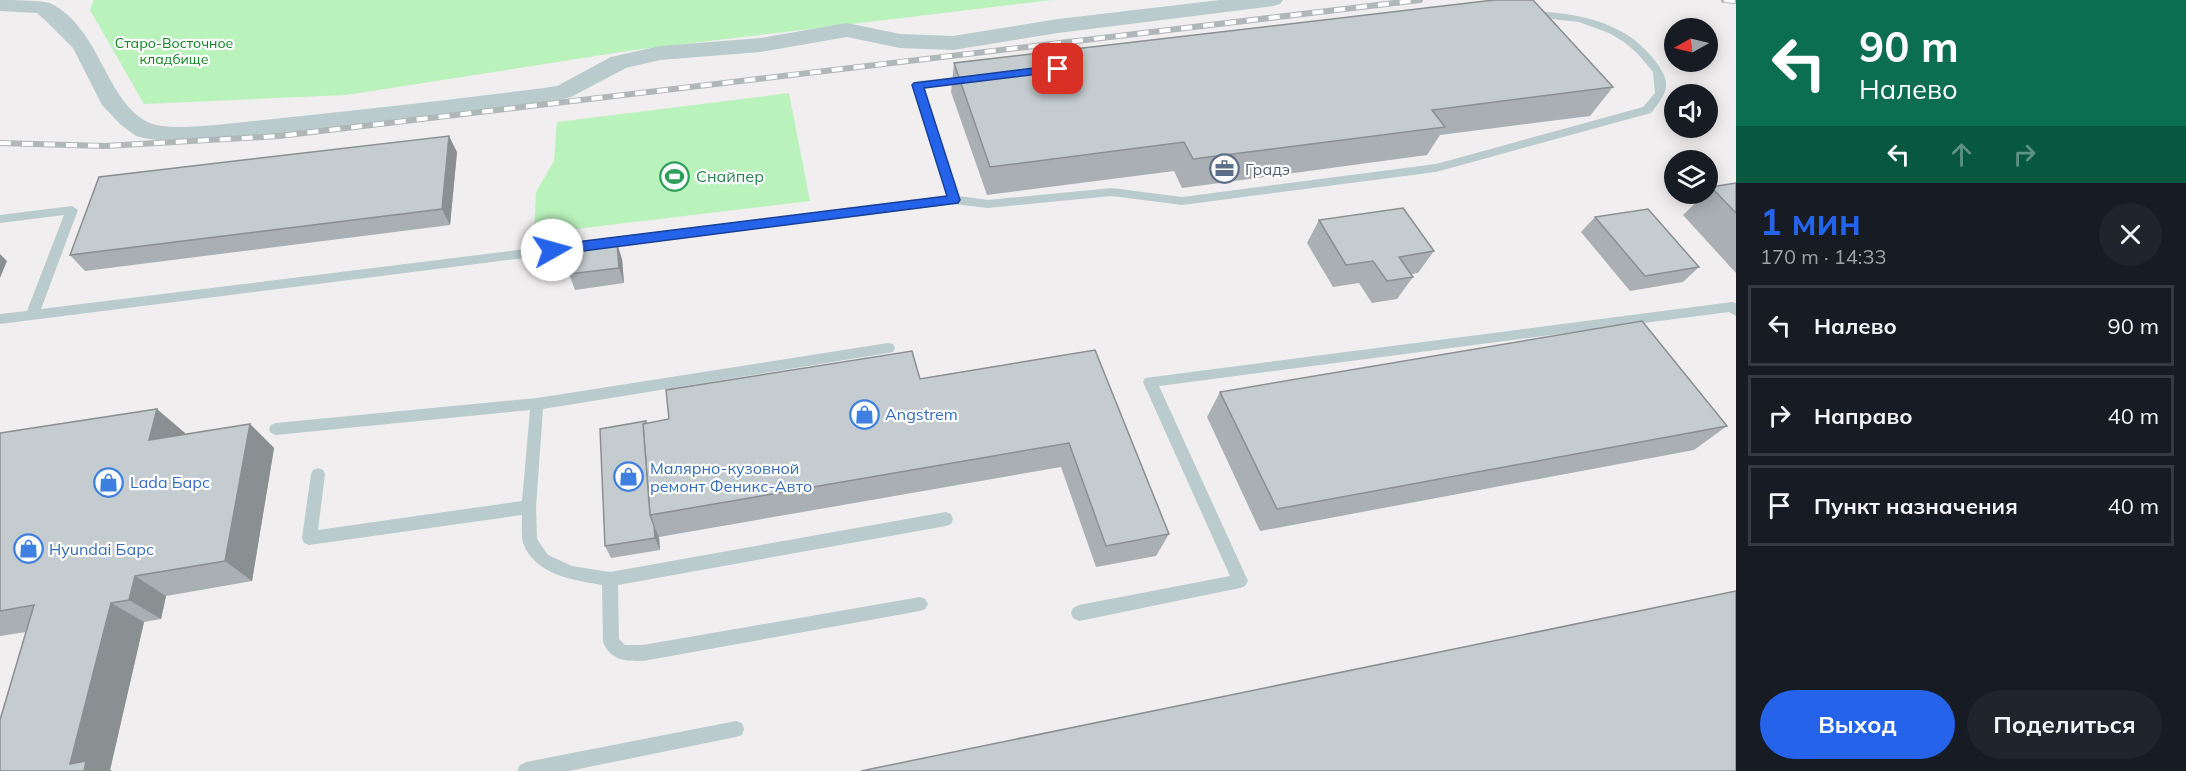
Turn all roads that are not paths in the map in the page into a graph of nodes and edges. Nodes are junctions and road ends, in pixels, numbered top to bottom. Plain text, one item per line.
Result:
1 (1274, 0) edge
2 (0, 5) edge
3 (1515, 15) edge
4 (976, 78) edge
5 (954, 200) junction
6 (0, 219) edge
7 (1736, 311) edge
8 (32, 315) junction
9 (0, 319) edge
10 (888, 348) dead end
11 (537, 404) junction
12 (276, 429) dead end
13 (318, 474) dead end
14 (529, 507) junction
15 (946, 519) dead end
16 (610, 579) junction
17 (920, 604) dead end
18 (1078, 613) dead end
19 (736, 729) dead end
20 (526, 771) edge

1 - 2 street
3 - 5 lane
4 - 5 lane
5 - 8 lane
6 - 8 lane
7 - 18 lane
8 - 9 lane
10 - 11 lane
11 - 12 lane
11 - 14 lane
13 - 14 lane
14 - 16 lane
15 - 16 lane
16 - 17 lane
19 - 20 lane

